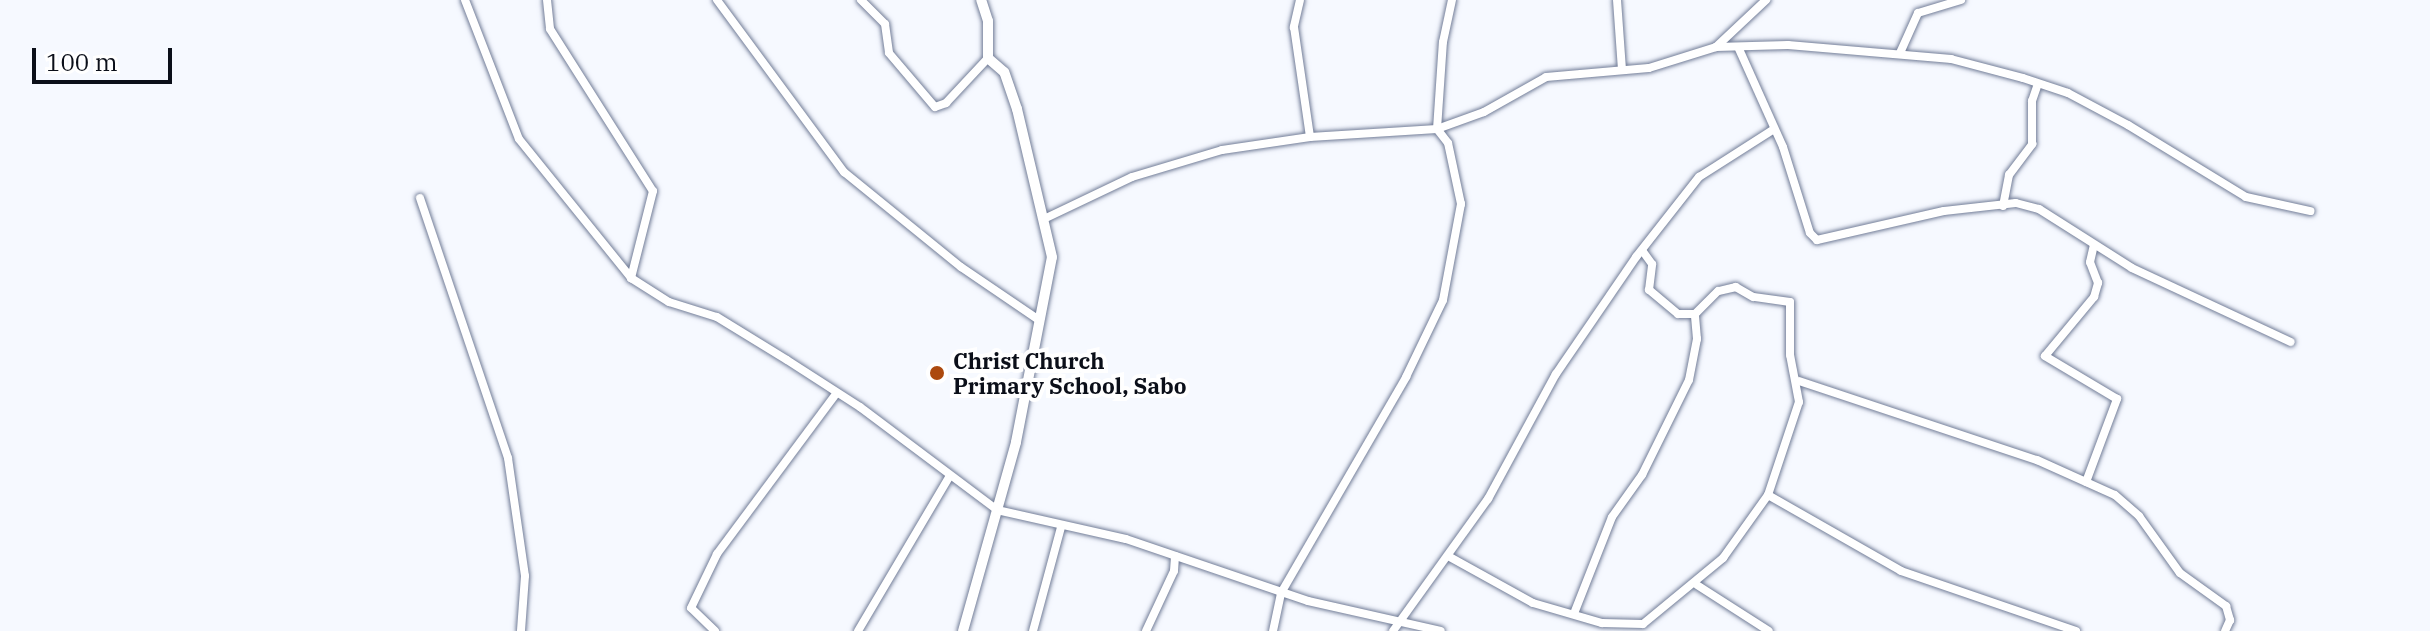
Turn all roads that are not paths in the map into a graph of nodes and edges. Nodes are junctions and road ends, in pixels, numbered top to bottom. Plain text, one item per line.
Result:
1 (465, 0) edge
2 (547, 0) edge
3 (717, 0) edge
4 (861, 0) edge
5 (1300, 0) edge
6 (1452, 0) edge
7 (1617, 0) edge
8 (1766, 0) edge
9 (1961, 0) edge
10 (982, 1) edge
11 (1716, 47) junction
12 (1739, 49) junction
13 (1900, 53) junction
14 (988, 58) junction
15 (1622, 70) junction
16 (2038, 84) junction
17 (1437, 129) junction
18 (1774, 129) junction
19 (1310, 137) junction
20 (420, 198) dead end
21 (2003, 206) junction
22 (2310, 211) dead end
23 (1046, 218) junction
24 (2094, 245) junction
25 (1642, 250) junction
26 (631, 278) junction
27 (1695, 314) junction
28 (1039, 320) junction
29 (2291, 342) dead end
30 (1799, 381) junction
31 (836, 394) junction
32 (949, 477) junction
33 (2086, 482) junction
34 (1768, 495) junction
35 (997, 510) junction
36 (1061, 527) junction
37 (1175, 556) junction
38 (1448, 556) junction
39 (1697, 585) junction
40 (1281, 593) junction
41 (1575, 611) junction
42 (1394, 627) edge
43 (521, 631) edge
44 (715, 631) edge
45 (858, 631) edge
46 (963, 631) edge
47 (1033, 631) edge
48 (1146, 631) edge
49 (1273, 631) edge
50 (1441, 631) edge
51 (1769, 631) edge
52 (2076, 631) edge
53 (2225, 631) edge

1 - 26 street
2 - 26 street
3 - 28 street
4 - 14 street
5 - 19 street
6 - 17 street
7 - 15 street
8 - 11 street
9 - 13 street
10 - 14 street
11 - 12 street
11 - 15 street
12 - 13 street
12 - 18 street
13 - 16 street
14 - 23 street
15 - 17 street
16 - 21 street
16 - 22 street
17 - 19 street
17 - 40 street
18 - 21 street
18 - 25 street
19 - 23 street
20 - 43 street
21 - 24 street
23 - 28 street
24 - 29 street
24 - 33 street
25 - 27 street
25 - 38 street
26 - 31 street
27 - 30 street
27 - 41 street
28 - 35 street
30 - 33 street
30 - 34 street
31 - 32 street
31 - 44 street
32 - 35 street
32 - 45 street
33 - 53 street
34 - 39 street
34 - 52 street
35 - 36 street
35 - 46 street
36 - 37 street
36 - 47 street
37 - 40 street
37 - 48 street
38 - 41 street
38 - 42 street
39 - 41 street
39 - 51 street
40 - 42 street
40 - 49 street
42 - 50 street

